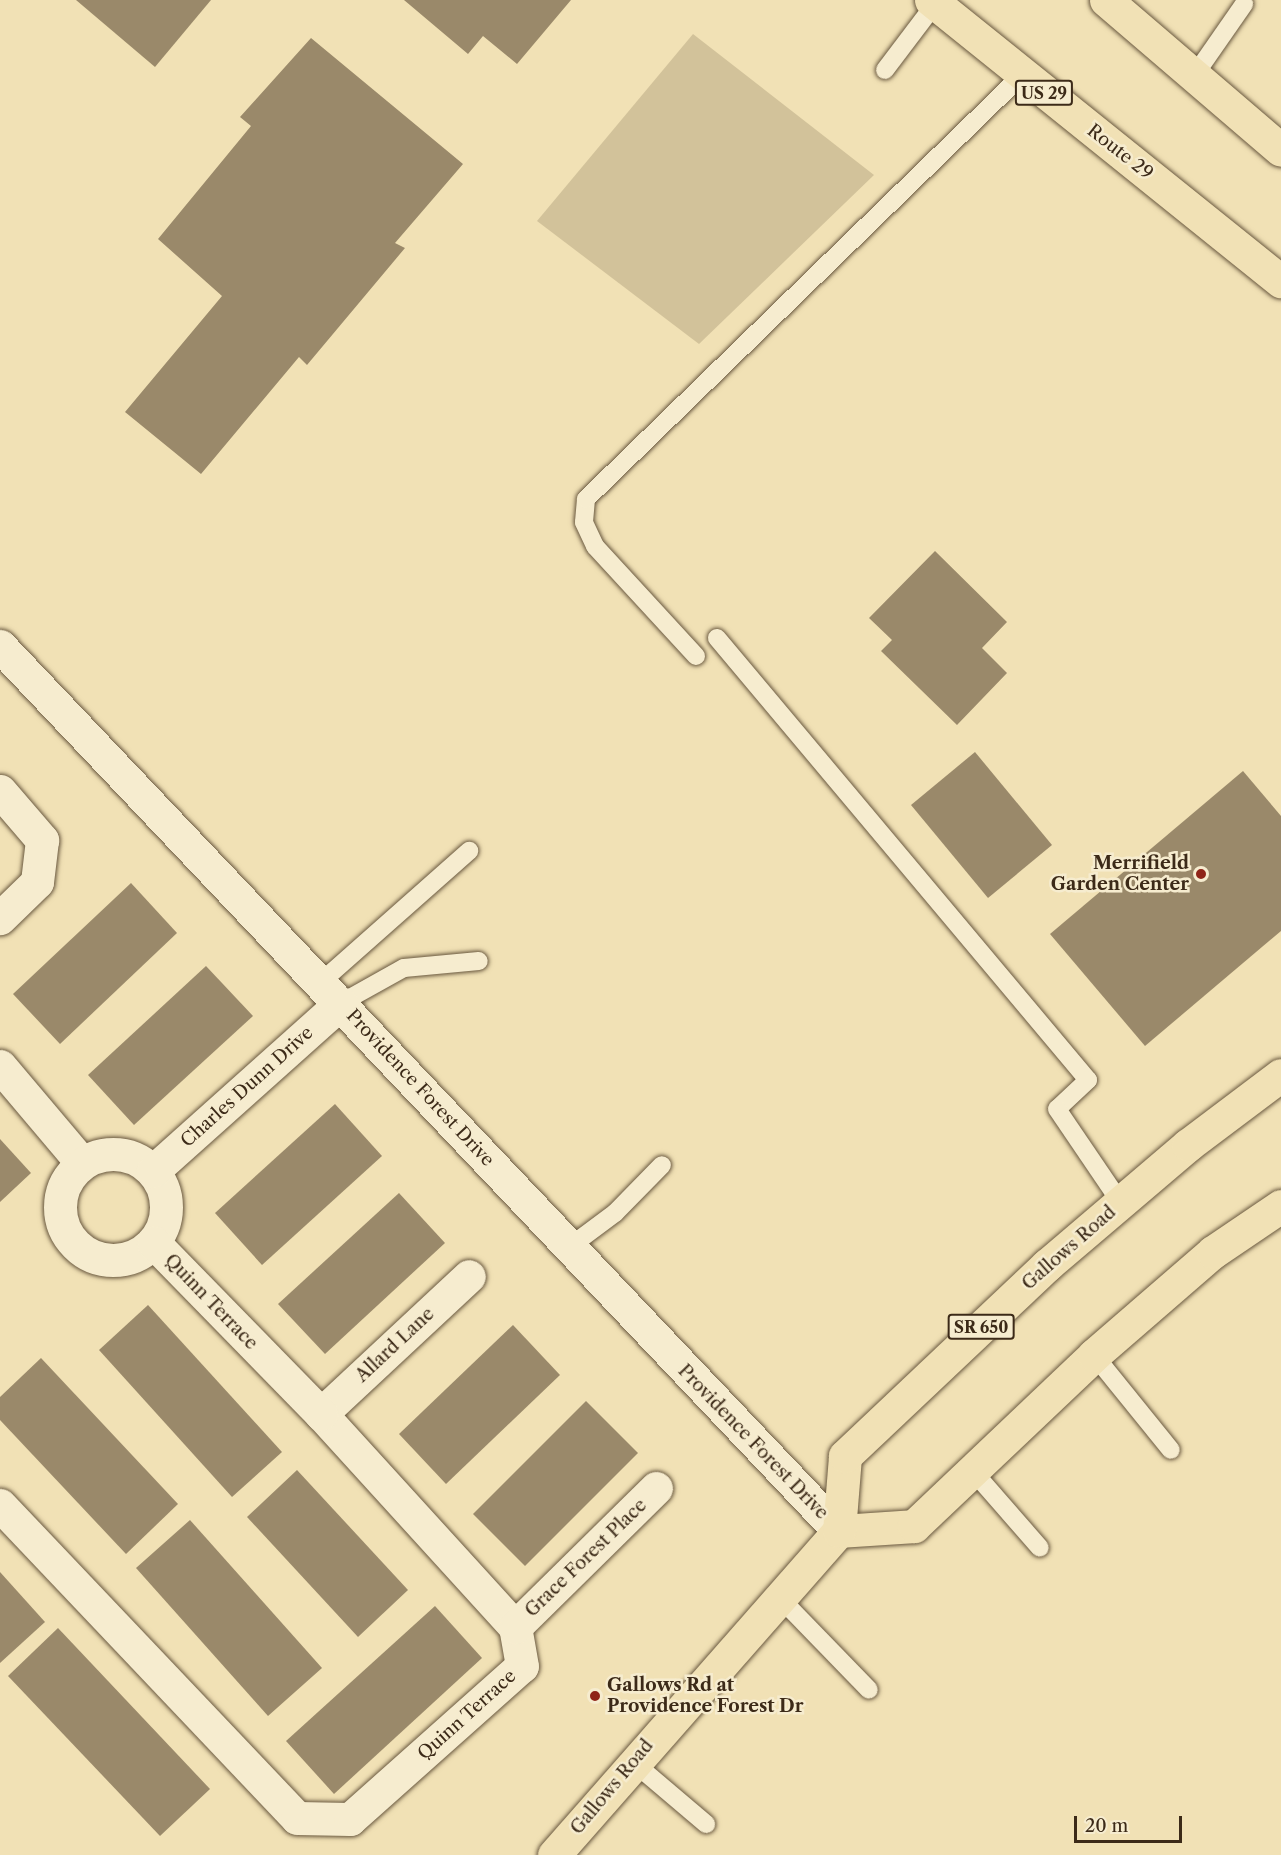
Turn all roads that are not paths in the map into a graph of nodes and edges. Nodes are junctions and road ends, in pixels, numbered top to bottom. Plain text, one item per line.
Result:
1 (1106, 0) edge
2 (933, 2) edge
3 (1244, 4) dead end
4 (885, 70) dead end
5 (1022, 75) junction
6 (1194, 76) junction
7 (1281, 150) edge
8 (1281, 281) edge
9 (717, 638) dead end
10 (0, 646) edge
11 (696, 656) dead end
12 (0, 790) edge
13 (470, 851) dead end
14 (0, 918) edge
15 (479, 961) dead end
16 (331, 992) junction
17 (0, 1066) edge
18 (1281, 1075) edge
19 (82, 1163) junction
20 (662, 1165) dead end
21 (153, 1172) junction
22 (1121, 1203) junction
23 (1281, 1206) edge
24 (153, 1242) junction
25 (568, 1248) junction
26 (469, 1276) dead end
27 (1094, 1355) junction
28 (321, 1414) junction
29 (1171, 1450) dead end
30 (972, 1470) junction
31 (656, 1488) dead end
32 (0, 1505) edge
33 (839, 1532) junction
34 (1040, 1548) dead end
35 (779, 1597) junction
36 (515, 1627) junction
37 (869, 1690) dead end
38 (633, 1762) junction
39 (706, 1824) dead end
40 (554, 1855) edge

1 - 6 main road
2 - 4 lane
2 - 5 main road, Route 29 / US 29
3 - 6 lane
5 - 8 main road, Route 29 / US 29
5 - 11 lane
6 - 7 main road
9 - 22 lane
10 - 16 street, Providence Forest Drive
12 - 14 street
13 - 16 lane
15 - 16 lane
16 - 21 street, Charles Dunn Drive
16 - 25 street, Providence Forest Drive
17 - 19 street
18 - 22 main road, Gallows Road / SR 650
19 - 21 street
19 - 24 street
20 - 25 lane
21 - 24 street
22 - 33 main road, Gallows Road / SR 650
23 - 27 main road
24 - 28 street, Quinn Terrace
25 - 33 street, Providence Forest Drive
26 - 28 street, Allard Lane
27 - 29 lane
27 - 30 main road
28 - 36 street, Quinn Terrace
30 - 33 main road
30 - 34 lane
31 - 36 street, Grace Forest Place
32 - 36 street, Quinn Terrace
33 - 35 main road, Gallows Road
35 - 37 lane
35 - 38 main road, Gallows Road
38 - 39 lane
38 - 40 main road, Gallows Road

